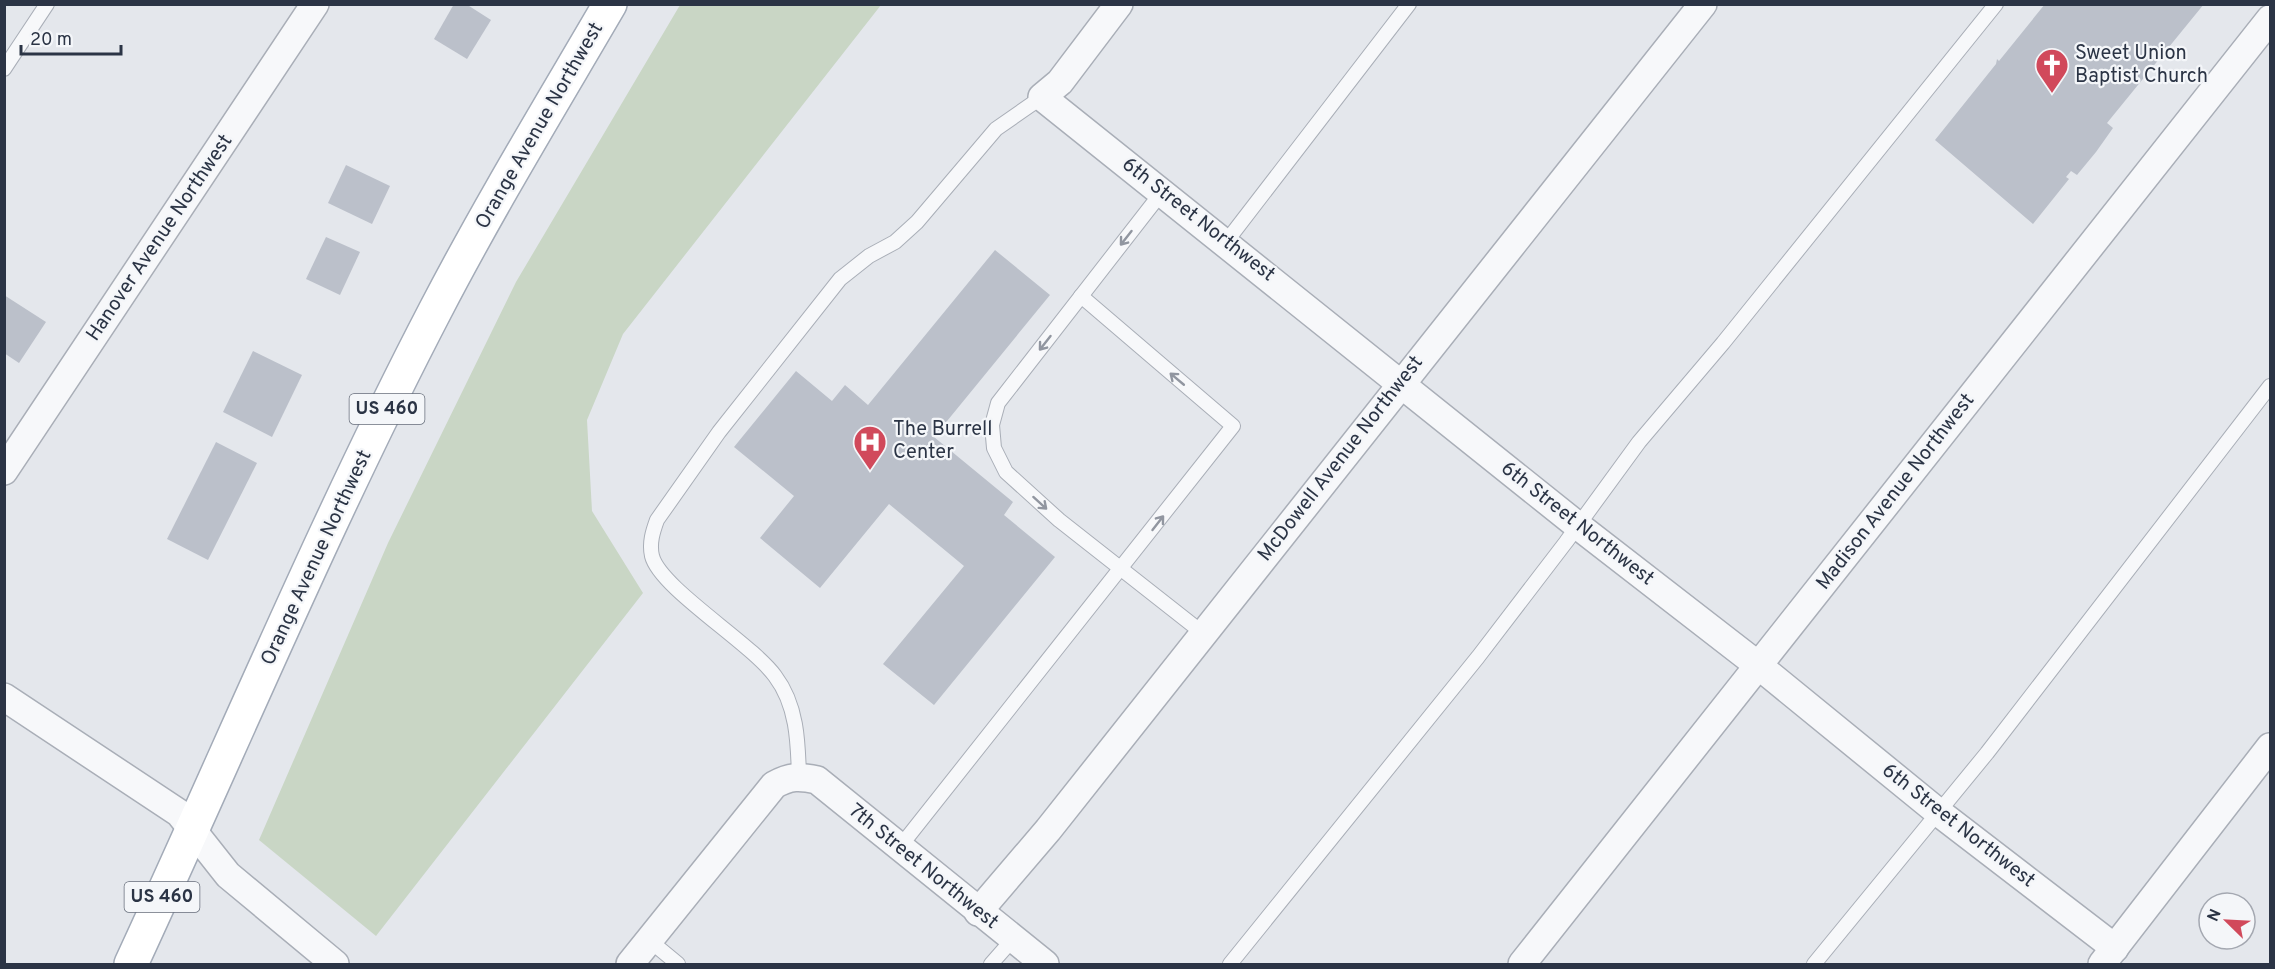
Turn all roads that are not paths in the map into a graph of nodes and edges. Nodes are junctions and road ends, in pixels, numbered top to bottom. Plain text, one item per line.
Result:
1 (47, 4) edge
2 (315, 4) edge
3 (610, 4) edge
4 (1119, 4) edge
5 (1408, 4) edge
6 (1703, 4) edge
7 (1996, 4) edge
8 (2271, 20) edge
9 (4, 69) edge
10 (1042, 97) junction
11 (1162, 192) junction
12 (1226, 242) junction
13 (1081, 296) junction
14 (1401, 383) junction
15 (2271, 386) edge
16 (4, 471) edge
17 (1577, 525) junction
18 (1122, 569) junction
19 (1204, 634) junction
20 (1759, 666) junction
21 (4, 697) edge
22 (2271, 747) edge
23 (799, 776) junction
24 (1938, 812) junction
25 (194, 829) junction
26 (900, 848) junction
27 (978, 912) junction
28 (1013, 939) junction
29 (649, 940) junction
30 (2109, 956) edge
31 (131, 964) edge
32 (335, 964) edge
33 (630, 964) edge
34 (678, 964) edge
35 (991, 964) edge
36 (1045, 964) edge
37 (1230, 964) edge
38 (1522, 964) edge
39 (1814, 964) edge

1 - 9 lane
2 - 16 street, Hanover Avenue Northwest
3 - 25 main road, Orange Avenue Northwest / US 460
4 - 10 street
5 - 12 lane
6 - 14 street, McDowell Avenue Northwest
7 - 17 lane
8 - 20 street, Madison Avenue Northwest
10 - 11 street, 6th Street Northwest
10 - 23 lane
11 - 12 street, 6th Street Northwest
11 -> 13 lane
12 - 14 street, 6th Street Northwest
13 -> 18 lane
18 -> 13 lane
14 - 17 street, 6th Street Northwest
14 - 19 street, McDowell Avenue Northwest
15 - 24 lane
17 - 20 street, 6th Street Northwest
17 - 37 lane
18 - 19 lane
18 - 26 lane
19 - 27 street, McDowell Avenue Northwest
20 - 24 street, 6th Street Northwest
20 - 38 street, Madison Avenue Northwest
21 - 25 street
22 - 30 street
23 - 26 street, 7th Street Northwest
23 - 29 street
24 - 30 street, 6th Street Northwest
24 - 39 lane
25 - 31 main road, Orange Avenue Northwest / US 460
25 - 32 street
26 - 27 street, 7th Street Northwest
27 - 28 street, 7th Street Northwest
28 - 35 lane
28 - 36 street, 7th Street Northwest
29 - 33 street
29 - 34 lane

